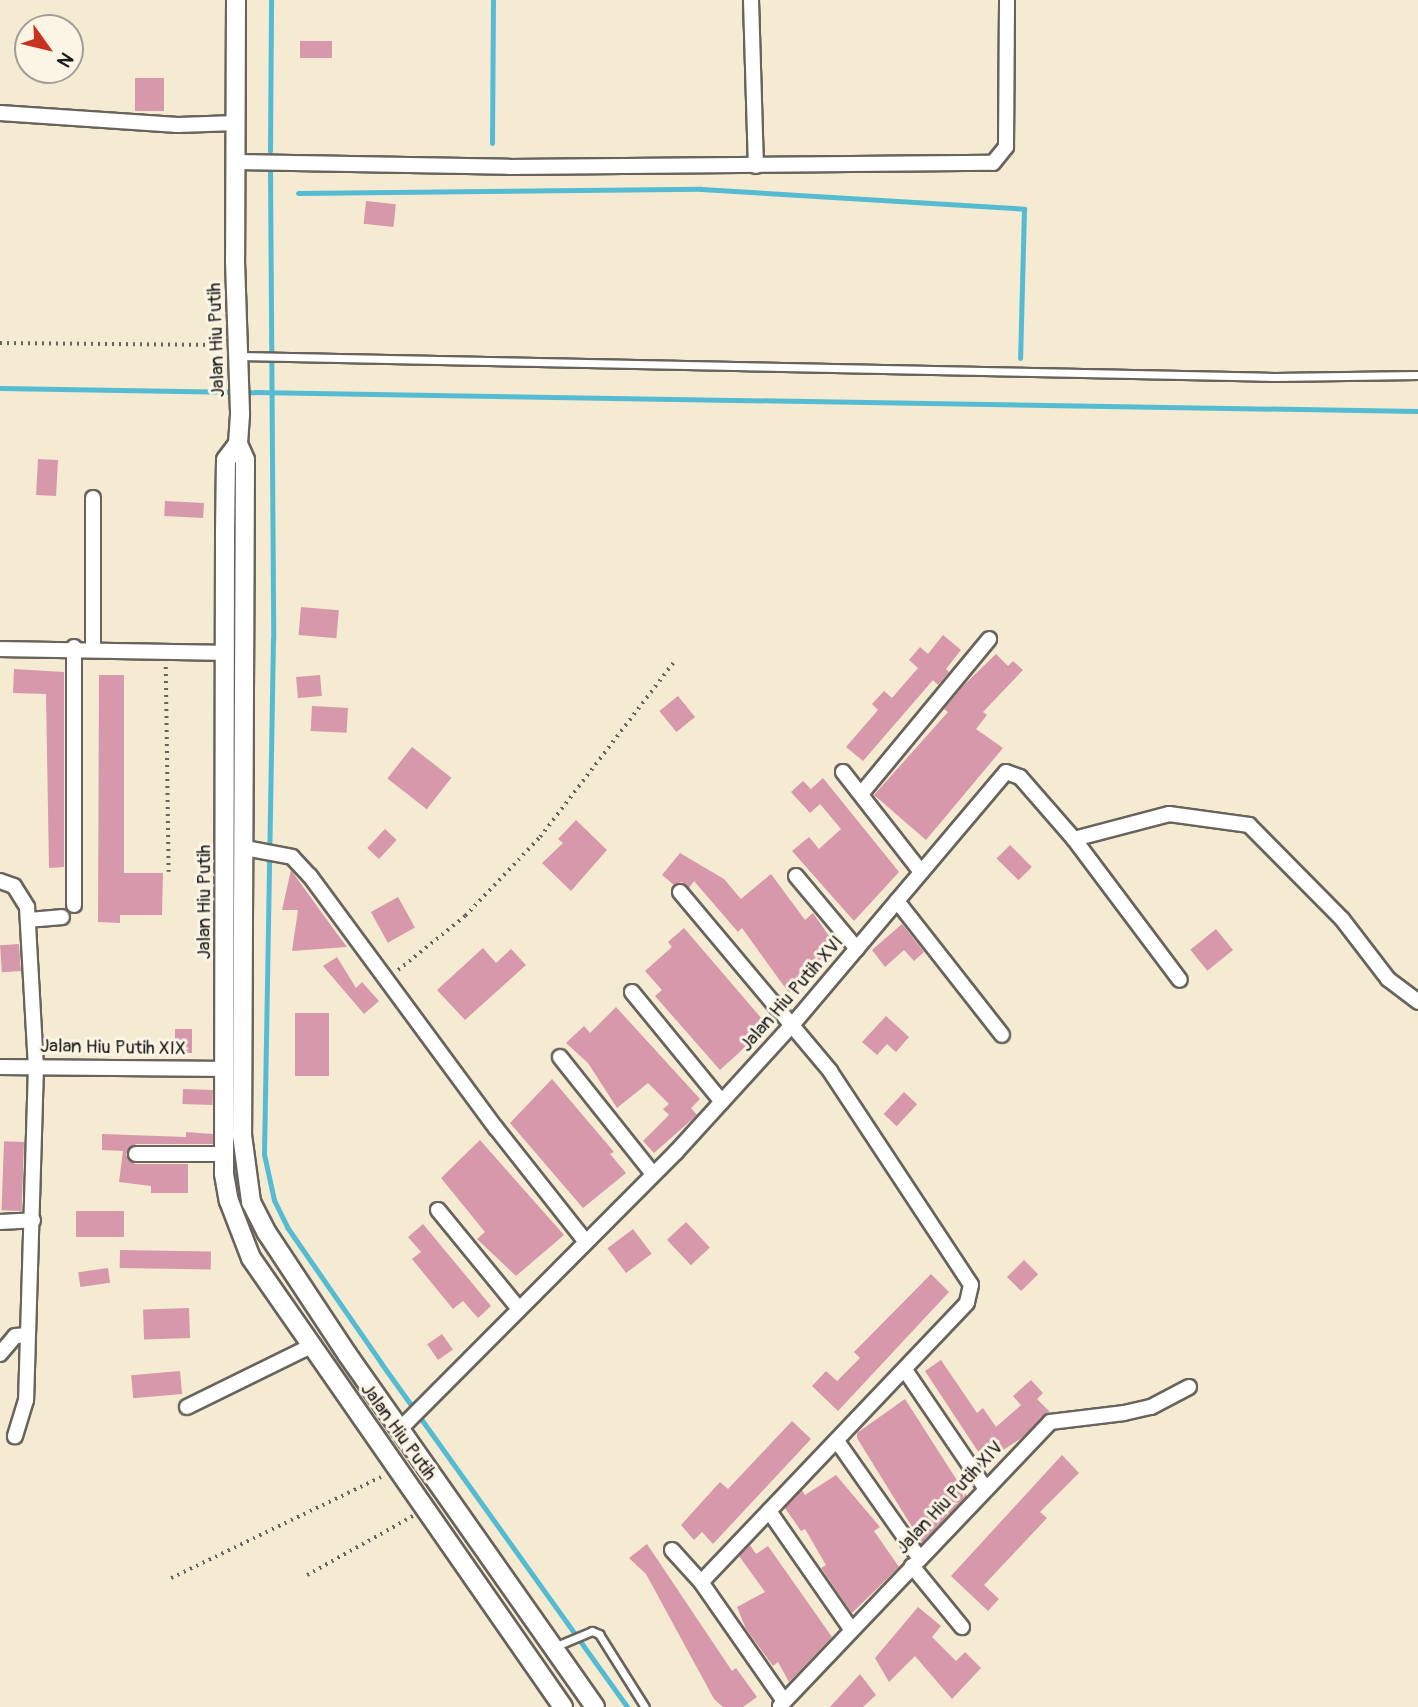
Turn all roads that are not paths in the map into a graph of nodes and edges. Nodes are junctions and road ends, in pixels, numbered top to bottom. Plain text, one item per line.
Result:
1 (236, 0) edge
2 (751, 0) edge
3 (1007, 0) edge
4 (0, 113) edge
5 (237, 123) junction
6 (236, 162) junction
7 (756, 166) junction
8 (238, 354) junction
9 (1418, 375) edge
10 (238, 444) junction
11 (93, 498) dead end
12 (989, 639) dead end
13 (74, 647) junction
14 (93, 648) junction
15 (0, 649) edge
16 (225, 653) junction
17 (843, 772) dead end
18 (861, 794) junction
19 (1074, 839) junction
20 (245, 848) junction
21 (921, 872) junction
22 (796, 876) dead end
23 (0, 881) edge
24 (680, 892) dead end
25 (897, 901) junction
26 (75, 905) dead end
27 (62, 916) dead end
28 (28, 920) junction
29 (857, 949) junction
30 (226, 966) junction
31 (245, 967) junction
32 (1180, 980) dead end
33 (632, 992) dead end
34 (1418, 1002) edge
35 (793, 1024) junction
36 (1002, 1035) dead end
37 (559, 1057) dead end
38 (36, 1066) junction
39 (0, 1067) edge
40 (225, 1069) junction
41 (722, 1102) junction
42 (136, 1154) dead end
43 (225, 1154) junction
44 (653, 1174) junction
45 (438, 1210) dead end
46 (33, 1220) junction
47 (0, 1222) edge
48 (586, 1242) junction
49 (519, 1309) junction
50 (29, 1335) junction
51 (311, 1346) junction
52 (0, 1354) edge
53 (347, 1354) junction
54 (326, 1367) junction
55 (905, 1370) junction
56 (1189, 1387) dead end
57 (187, 1407) dead end
58 (402, 1427) junction
59 (15, 1436) dead end
60 (837, 1441) junction
61 (986, 1489) junction
62 (769, 1511) junction
63 (672, 1550) dead end
64 (916, 1563) junction
65 (701, 1582) junction
66 (962, 1627) dead end
67 (851, 1629) junction
68 (554, 1647) junction
69 (782, 1704) edge
70 (562, 1707) edge
71 (595, 1707) edge
72 (645, 1707) edge

1 - 5 street, Jalan Hiu Putih
2 - 7 street
3 - 7 street
4 - 5 street
5 - 6 street, Jalan Hiu Putih
6 - 7 street
6 - 8 street, Jalan Hiu Putih
8 - 9 lane
8 - 10 street, Jalan Hiu Putih
10 - 16 street, Jalan Hiu Putih
10 - 20 street, Jalan Hiu Putih
11 - 14 street
12 - 18 street
13 - 14 street
13 - 15 street
13 - 26 street
14 - 16 street
16 - 30 street, Jalan Hiu Putih
17 - 18 street
18 - 21 street
19 - 21 street, Jalan Hiu Putih XVI
19 - 32 street, Jalan Hiu Putih XVI
19 - 34 street
20 - 31 street, Jalan Hiu Putih
20 - 48 street
21 - 25 street, Jalan Hiu Putih XVI
22 - 29 street
23 - 28 street
24 - 35 street
25 - 29 street, Jalan Hiu Putih XVI
25 - 36 street
27 - 28 street
28 - 38 street
29 - 35 street, Jalan Hiu Putih XVI
30 - 31 street
30 - 40 street, Jalan Hiu Putih
31 - 53 street, Jalan Hiu Putih
33 - 41 street
35 - 41 street, Jalan Hiu Putih XVI
35 - 55 street
37 - 44 street
38 - 39 street, Jalan Hiu Putih XIX
38 - 40 street, Jalan Hiu Putih XIX
38 - 46 street
40 - 43 street, Jalan Hiu Putih
41 - 44 street, Jalan Hiu Putih XVI
42 - 43 street
43 - 51 street, Jalan Hiu Putih
44 - 48 street, Jalan Hiu Putih XVI
45 - 49 street
46 - 47 street
46 - 50 street
48 - 49 street, Jalan Hiu Putih XVI
49 - 58 street, Jalan Hiu Putih XVI
50 - 52 street
50 - 59 street
51 - 54 street, Jalan Hiu Putih
51 - 57 street
53 - 54 street
53 - 58 street, Jalan Hiu Putih
54 - 70 street, Jalan Hiu Putih
55 - 60 street
55 - 61 street
56 - 61 street, Jalan Hiu Putih XIV
58 - 68 street, Jalan Hiu Putih
60 - 62 street
60 - 64 street
61 - 64 street, Jalan Hiu Putih XIV
62 - 65 street
62 - 67 street
63 - 65 street
64 - 66 street
64 - 67 street, Jalan Hiu Putih XIV
65 - 69 street
67 - 69 street, Jalan Hiu Putih XIV
68 - 71 street, Jalan Hiu Putih
68 - 72 lane

